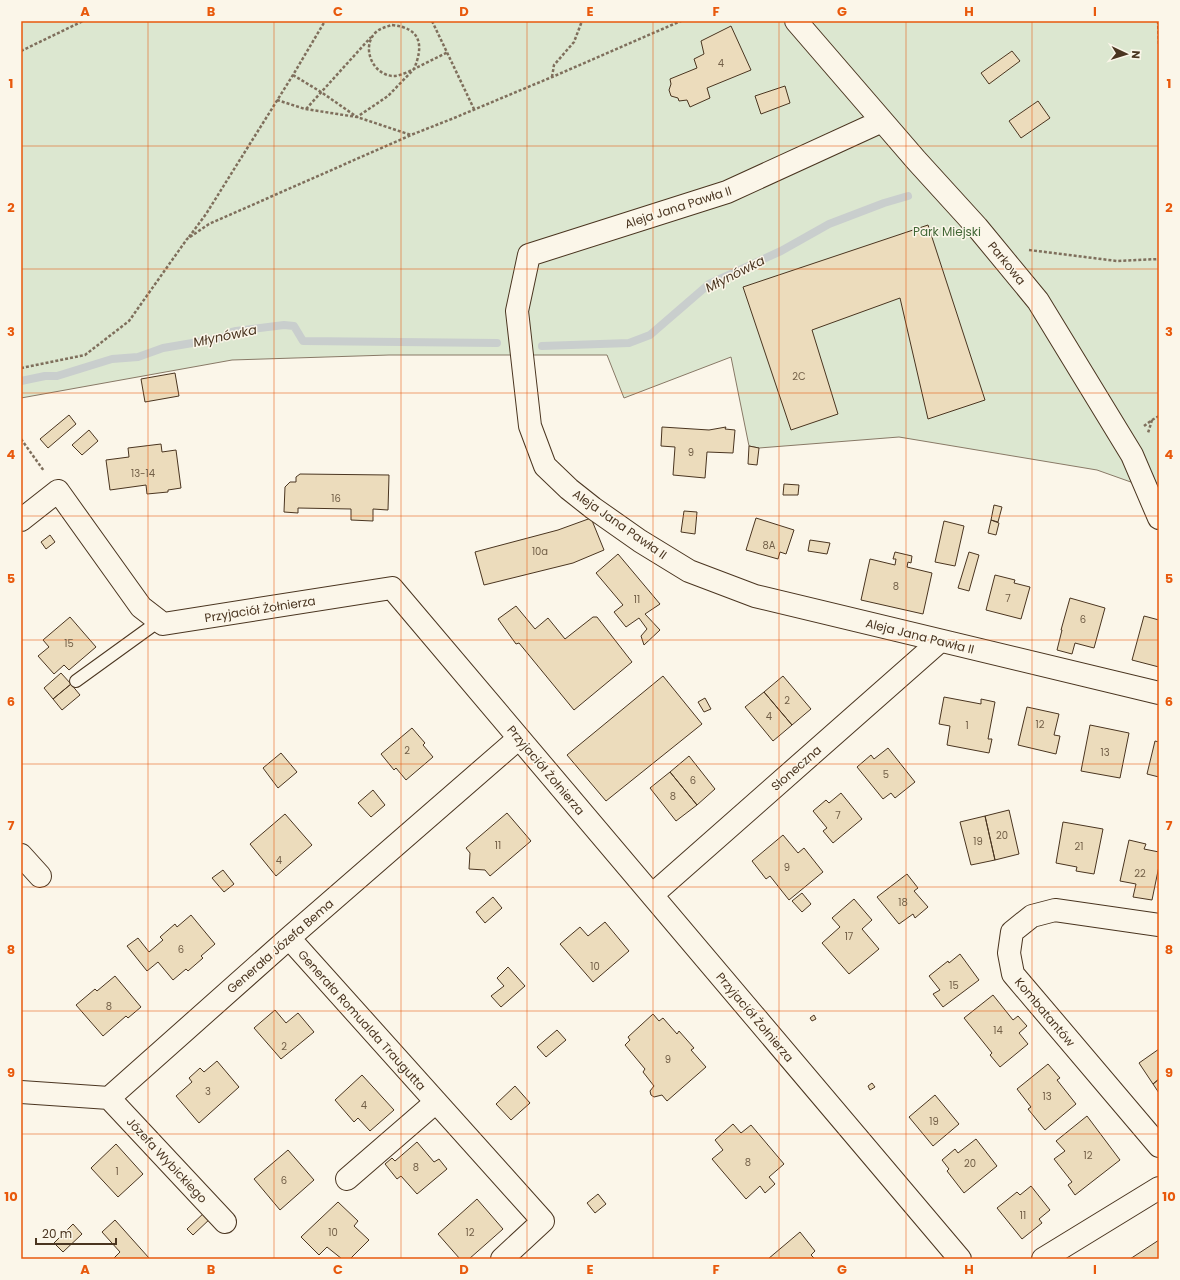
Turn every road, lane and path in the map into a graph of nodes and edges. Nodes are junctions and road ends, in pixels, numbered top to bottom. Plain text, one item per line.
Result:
1 (83, 21) edge
2 (325, 21) edge
3 (432, 21) edge
4 (582, 21) edge
5 (681, 21) edge
6 (796, 21) edge
7 (1158, 21) edge
8 (374, 34) junction
9 (1159, 46) edge
10 (21, 50) edge
11 (448, 52) junction
12 (414, 69) junction
13 (293, 75) junction
14 (552, 77) junction
15 (321, 92) junction
16 (277, 100) junction
17 (305, 109) junction
18 (474, 109) junction
19 (357, 117) junction
20 (882, 120) junction
21 (411, 135) junction
22 (187, 239) junction
23 (993, 246) junction
24 (1159, 259) edge
25 (21, 368) edge
26 (1159, 416) edge
27 (1152, 420) dead end
28 (21, 439) edge
29 (58, 491) junction
30 (1159, 518) edge
31 (21, 520) edge
32 (159, 621) junction
33 (940, 641) junction
34 (76, 681) dead end
35 (1159, 693) edge
36 (519, 738) junction
37 (21, 855) edge
38 (40, 876) dead end
39 (652, 895) junction
40 (1159, 925) edge
41 (289, 938) junction
42 (21, 1092) edge
43 (109, 1098) junction
44 (436, 1102) junction
45 (1159, 1146) edge
46 (347, 1178) dead end
47 (1159, 1188) edge
48 (225, 1222) dead end
49 (502, 1259) edge
50 (960, 1259) edge
51 (1044, 1259) edge

1 - 10 path
2 - 13 path
3 - 11 path
4 - 14 path
5 - 14 path
6 - 20 street, Parkowa
7 - 9 path
8 - 12 path
8 - 12 path
8 - 15 path
11 - 12 path
11 - 18 path
12 - 19 path
13 - 15 path
13 - 16 path
14 - 18 path
15 - 17 path
15 - 19 path
16 - 17 path
16 - 22 path
17 - 19 path
18 - 21 path
19 - 21 path
20 - 23 street, Parkowa
20 - 33 street, Aleja Jana Pawła II
21 - 22 path
22 - 25 path
23 - 24 path
23 - 30 street, Parkowa
26 - 27 path
28 - 29 path
29 - 31 street
29 - 32 street
32 - 34 lane
32 - 36 street, Przyjaciół Żołnierza
33 - 35 street, Aleja Jana Pawła II
33 - 39 street, Słoneczna
36 - 39 street, Przyjaciół Żołnierza
36 - 41 street, Generała Józefa Bema
37 - 38 street
39 - 50 street, Przyjaciół Żołnierza
40 - 45 street, Kombatantów
41 - 43 street, Generała Józefa Bema
41 - 44 street, Generała Romualda Traugutta
42 - 43 street
43 - 48 street, Józefa Wybickiego
44 - 46 street
44 - 49 street, Generała Romualda Traugutta
47 - 51 street

